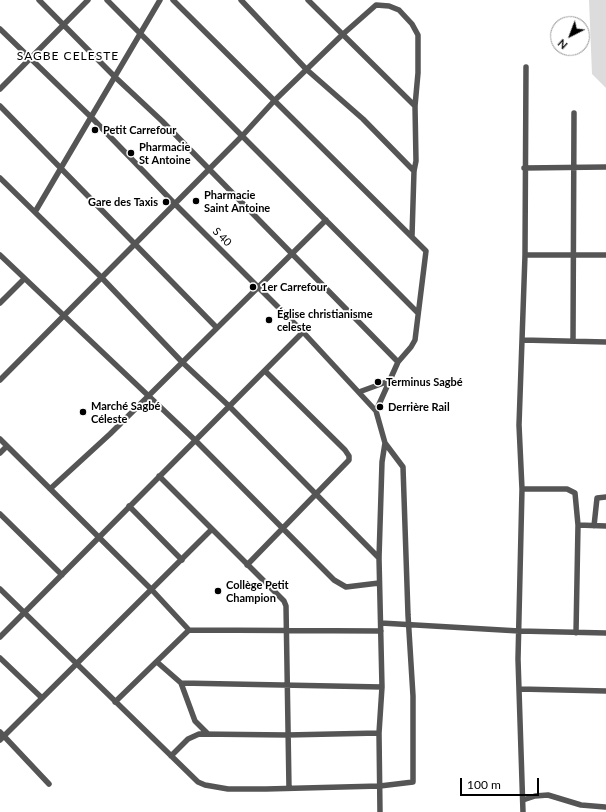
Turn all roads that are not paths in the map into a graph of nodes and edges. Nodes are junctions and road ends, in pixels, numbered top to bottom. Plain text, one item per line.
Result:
1 (39, 0) edge
2 (88, 0) edge
3 (107, 0) edge
4 (160, 0) edge
5 (173, 0) edge
6 (241, 0) edge
7 (308, 0) edge
8 (64, 24) junction
9 (0, 29) edge
10 (139, 33) junction
11 (342, 35) junction
12 (30, 58) junction
13 (526, 67) dead end
14 (306, 69) junction
15 (115, 77) junction
16 (0, 89) edge
17 (274, 101) junction
18 (0, 106) edge
19 (415, 106) junction
20 (574, 113) dead end
21 (92, 118) junction
22 (243, 135) junction
23 (606, 167) edge
24 (61, 168) junction
25 (209, 168) junction
26 (524, 168) junction
27 (574, 168) junction
28 (414, 171) junction
29 (0, 178) edge
30 (174, 203) junction
31 (35, 212) junction
32 (326, 220) junction
33 (412, 236) junction
34 (135, 244) junction
35 (292, 253) junction
36 (0, 255) edge
37 (525, 255) junction
38 (574, 255) junction
39 (606, 255) edge
40 (101, 277) junction
41 (24, 279) junction
42 (259, 287) junction
43 (0, 303) edge
44 (418, 313) junction
45 (63, 314) junction
46 (217, 328) junction
47 (303, 332) junction
48 (522, 340) junction
49 (573, 341) junction
50 (606, 342) edge
51 (182, 362) junction
52 (398, 362) junction
53 (265, 371) junction
54 (0, 380) edge
55 (389, 381) junction
56 (359, 392) junction
57 (148, 396) junction
58 (229, 406) junction
59 (376, 411) junction
60 (0, 439) edge
61 (195, 440) junction
62 (385, 443) junction
63 (7, 446) junction
64 (0, 453) edge
65 (159, 476) junction
66 (522, 489) junction
67 (50, 490) junction
68 (316, 494) junction
69 (606, 497) edge
70 (129, 506) junction
71 (0, 514) edge
72 (5, 519) junction
73 (0, 524) edge
74 (578, 525) junction
75 (594, 526) junction
76 (606, 526) edge
77 (282, 528) junction
78 (212, 529) junction
79 (99, 537) junction
80 (379, 558) junction
81 (182, 560) junction
82 (247, 565) junction
83 (62, 575) junction
84 (379, 583) junction
85 (0, 589) edge
86 (152, 590) junction
87 (24, 613) junction
88 (381, 623) junction
89 (410, 626) junction
90 (189, 630) junction
91 (381, 631) junction
92 (519, 631) junction
93 (287, 632) junction
94 (576, 633) junction
95 (606, 634) edge
96 (0, 637) edge
97 (0, 658) edge
98 (157, 662) junction
99 (77, 664) junction
100 (181, 683) junction
101 (287, 686) junction
102 (382, 687) junction
103 (519, 689) junction
104 (606, 691) edge
105 (42, 698) junction
106 (115, 702) junction
107 (207, 733) junction
108 (379, 733) junction
109 (287, 735) junction
110 (1, 736) edge
111 (171, 756) junction
112 (49, 784) dead end
113 (380, 786) junction
114 (289, 788) junction
115 (523, 800) junction
116 (605, 807) dead end
117 (380, 812) edge
118 (523, 812) edge

1 - 8 street
2 - 8 street
3 - 10 street
4 - 10 street
5 - 17 street
6 - 14 street
7 - 11 street
8 - 12 street
8 - 15 street
9 - 12 street, S 40
10 - 15 street
10 - 22 street
11 - 14 street
11 - 19 street
11 - 19 street
12 - 16 street
12 - 21 street, S 40
13 - 26 street
14 - 17 street
14 - 28 street
15 - 21 street
15 - 25 street
17 - 22 street
17 - 33 street
18 - 24 street
19 - 28 street
20 - 27 street
21 - 24 street
21 - 30 street, S 40
22 - 25 street
22 - 32 street
23 - 27 street
24 - 31 street
24 - 34 street
25 - 30 street
25 - 35 street
26 - 27 street
26 - 37 street
27 - 38 street
28 - 33 street
29 - 31 street
30 - 34 street
30 - 42 street, S 40
31 - 40 street
32 - 35 street
32 - 44 street
33 - 44 street
34 - 40 street
34 - 46 street
35 - 42 street
35 - 52 street
36 - 41 street
37 - 38 street
37 - 48 street
38 - 39 street
38 - 49 street
40 - 45 street
40 - 51 street
41 - 43 street
41 - 45 street
42 - 46 street
42 - 47 street, S 40
44 - 52 street
45 - 54 street
45 - 57 street
46 - 51 street
47 - 53 street
47 - 56 street, S 40
48 - 49 street
48 - 66 street
49 - 50 street
51 - 57 street
51 - 58 street
52 - 55 street
53 - 58 street
53 - 68 street
55 - 56 street
55 - 59 street
56 - 59 street, S 40
57 - 61 street
57 - 67 street
58 - 61 street
58 - 68 street
59 - 62 street
60 - 63 street
61 - 65 street
61 - 77 street
62 - 80 street
62 - 89 street
63 - 64 street
63 - 67 street
65 - 70 street
65 - 78 street
66 - 74 street
66 - 92 street
67 - 79 street
68 - 77 street
68 - 80 street
69 - 75 street
70 - 79 street
70 - 81 street
71 - 72 street
72 - 73 street
72 - 83 street
74 - 75 street
74 - 94 street
75 - 76 street
77 - 82 street
77 - 84 street
78 - 81 street
78 - 82 street
79 - 83 street
79 - 86 street
80 - 84 street
81 - 86 street
82 - 93 street
83 - 87 street
84 - 88 street
85 - 87 street
86 - 90 street
86 - 99 street
87 - 96 street
87 - 99 street
88 - 89 street
88 - 91 street
89 - 92 street
89 - 113 street
90 - 93 street
90 - 98 street
91 - 93 street
91 - 102 street
92 - 94 street
92 - 103 street
93 - 101 street
94 - 95 street
97 - 105 street
98 - 100 street
98 - 106 street
99 - 105 street
99 - 106 street
100 - 101 street
100 - 107 street
101 - 102 street
101 - 109 street
102 - 108 street
103 - 104 street
103 - 115 street
105 - 110 street
106 - 111 street
107 - 109 street
107 - 111 street
108 - 109 street
108 - 113 street
109 - 114 street
110 - 112 street
111 - 114 street
113 - 114 street
113 - 117 street
115 - 116 street
115 - 118 street

